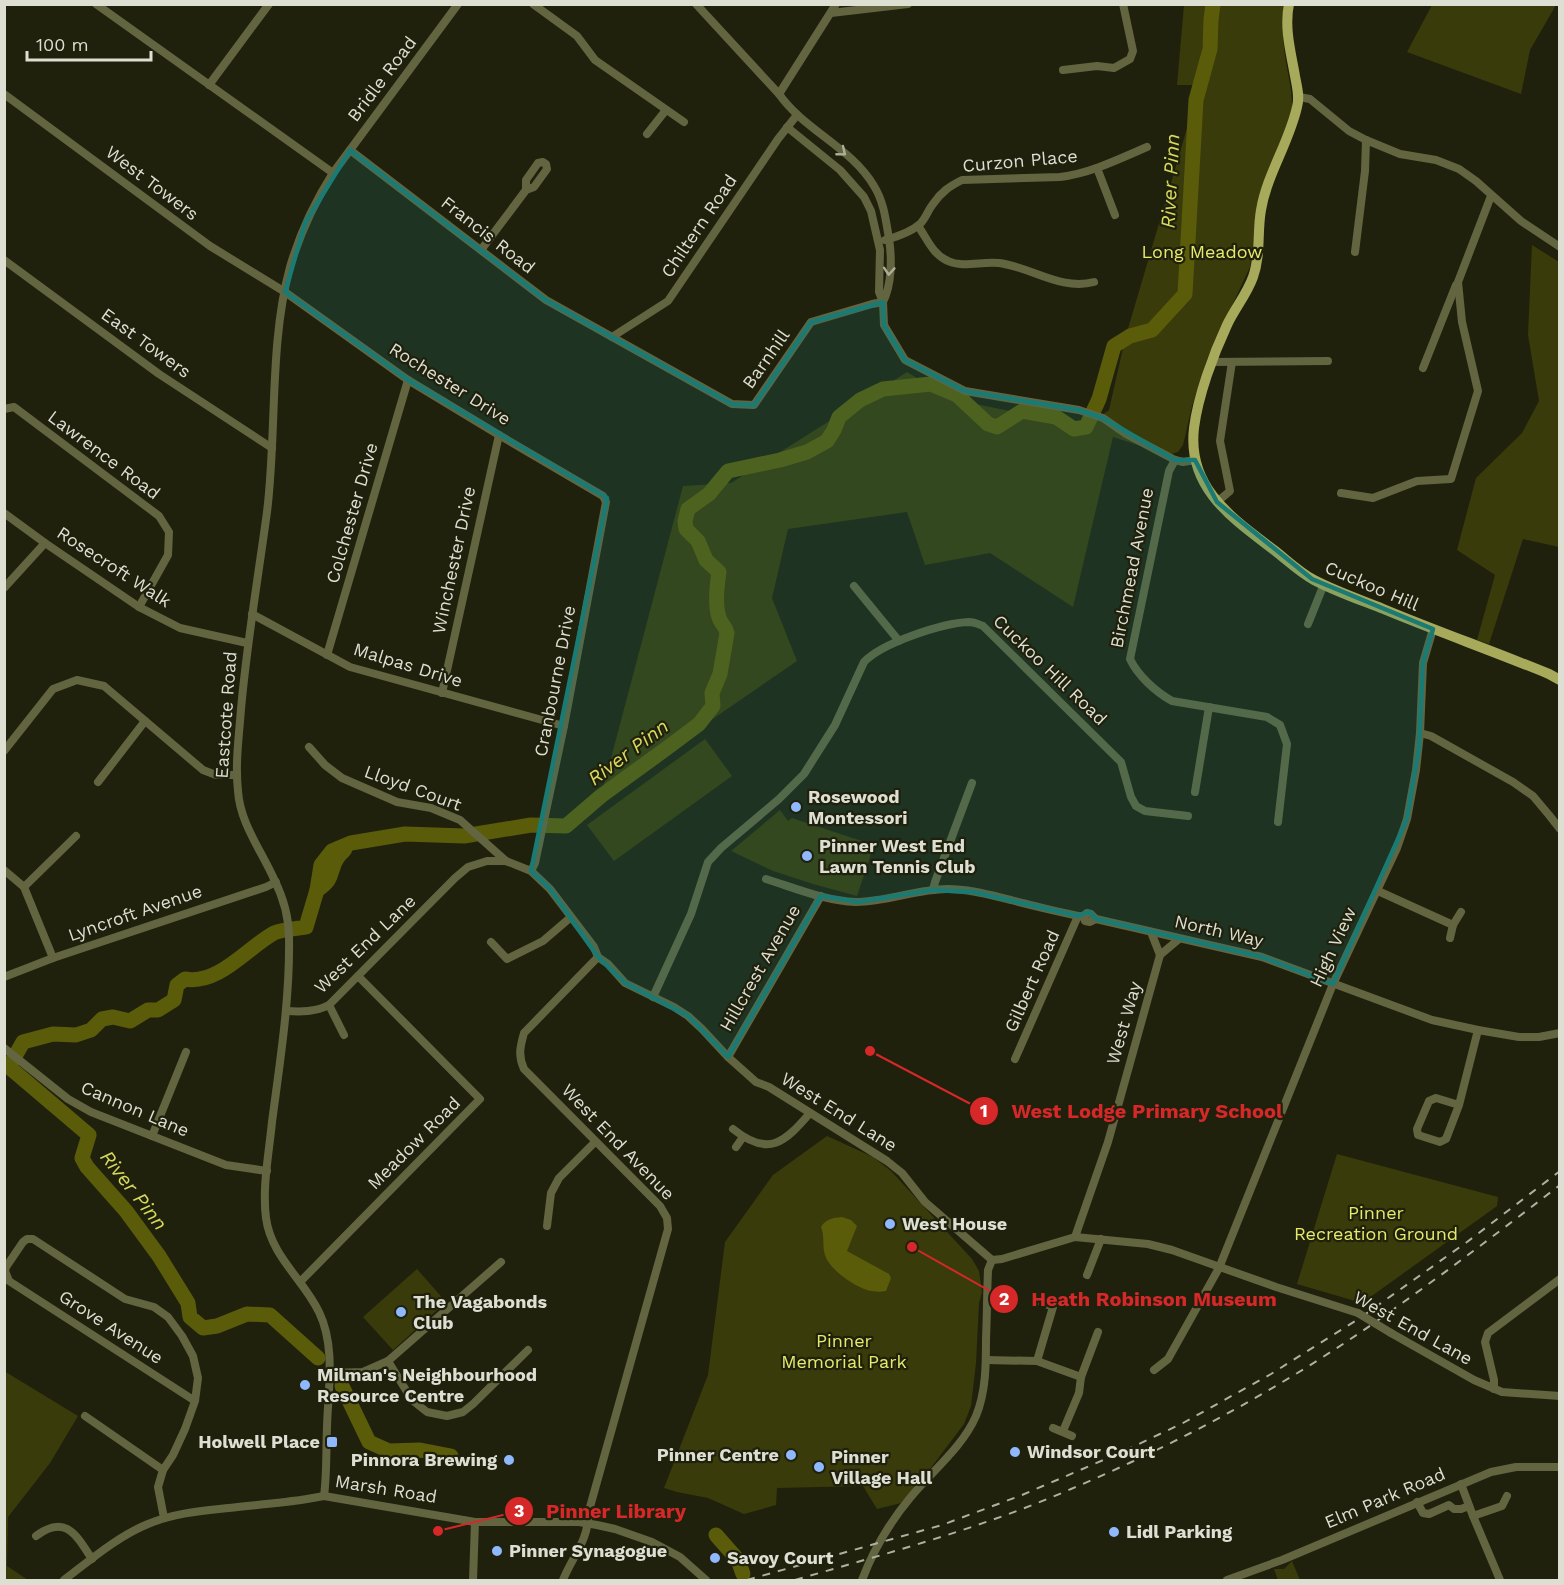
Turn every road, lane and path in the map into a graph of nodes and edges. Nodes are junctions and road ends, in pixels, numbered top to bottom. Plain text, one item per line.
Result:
1 (269, 4) edge
2 (458, 4) edge
3 (533, 4) edge
4 (696, 4) edge
5 (836, 4) edge
6 (908, 4) edge
7 (1124, 4) edge
8 (1289, 4) edge
9 (101, 6) edge
10 (831, 13) junction
11 (1063, 70) dead end
12 (209, 85) junction
13 (4, 94) edge
14 (779, 94) junction
15 (1299, 97) junction
16 (666, 110) junction
17 (797, 115) junction
18 (684, 122) dead end
19 (787, 127) junction
20 (647, 134) dead end
21 (1366, 140) junction
22 (1147, 147) dead end
23 (350, 150) junction
24 (1097, 168) junction
25 (333, 174) junction
26 (526, 190) dead end
27 (1491, 196) junction
28 (1114, 215) dead end
29 (918, 226) junction
30 (889, 239) junction
31 (878, 241) junction
32 (1560, 247) edge
33 (481, 250) junction
34 (1355, 252) dead end
35 (4, 260) edge
36 (1094, 282) dead end
37 (1458, 282) junction
38 (285, 292) junction
39 (883, 302) junction
40 (612, 338) junction
41 (1328, 361) dead end
42 (1212, 362) junction
43 (1233, 362) junction
44 (1423, 368) dead end
45 (408, 380) junction
46 (4, 409) edge
47 (499, 435) junction
48 (272, 448) junction
49 (1195, 459) junction
50 (1175, 460) junction
51 (1341, 493) dead end
52 (603, 496) joint
53 (1217, 502) junction
54 (4, 513) edge
55 (45, 543) junction
56 (1323, 584) junction
57 (854, 586) dead end
58 (4, 588) edge
59 (139, 607) junction
60 (252, 614) junction
61 (1308, 624) dead end
62 (1433, 629) junction
63 (899, 641) junction
64 (247, 643) junction
65 (327, 655) junction
66 (1560, 680) edge
67 (442, 693) junction
68 (1209, 707) junction
69 (146, 721) junction
70 (564, 726) junction
71 (1420, 733) junction
72 (309, 747) dead end
73 (4, 752) edge
74 (237, 775) junction
75 (98, 782) dead end
76 (972, 783) dead end
77 (1195, 792) dead end
78 (1188, 816) dead end
79 (1278, 822) dead end
80 (1560, 829) edge
81 (76, 836) dead end
82 (506, 861) junction
83 (4, 870) edge
84 (531, 871) junction
85 (766, 879) dead end
86 (276, 882) junction
87 (24, 887) junction
88 (933, 890) junction
89 (1378, 891) junction
90 (821, 896) junction
91 (1461, 912) dead end
92 (571, 916) junction
93 (1081, 916) junction
94 (1453, 925) junction
95 (1151, 932) junction
96 (1450, 938) dead end
97 (1179, 939) junction
98 (491, 942) dead end
99 (1160, 956) junction
100 (598, 957) junction
101 (53, 958) junction
102 (358, 976) junction
103 (4, 977) edge
104 (1333, 984) junction
105 (653, 998) junction
106 (329, 1005) junction
107 (286, 1011) junction
108 (1479, 1030) junction
109 (1560, 1033) edge
110 (344, 1035) dead end
111 (7, 1050) edge
112 (186, 1052) dead end
113 (728, 1058) junction
114 (1015, 1059) dead end
115 (1459, 1105) junction
116 (810, 1113) junction
117 (733, 1129) dead end
118 (152, 1136) junction
119 (743, 1137) junction
120 (596, 1142) junction
121 (736, 1147) dead end
122 (267, 1171) junction
123 (547, 1226) dead end
124 (1075, 1237) junction
125 (1101, 1239) junction
126 (992, 1260) junction
127 (501, 1262) dead end
128 (1219, 1268) junction
129 (1087, 1275) dead end
130 (1560, 1279) edge
131 (300, 1282) junction
132 (1041, 1302) dead end
133 (1098, 1332) dead end
134 (527, 1349) dead end
135 (986, 1360) junction
136 (388, 1361) junction
137 (1037, 1361) junction
138 (1154, 1370) dead end
139 (329, 1374) junction
140 (1081, 1377) junction
141 (1494, 1389) junction
142 (1560, 1396) edge
143 (195, 1401) junction
144 (85, 1416) dead end
145 (1053, 1428) dead end
146 (1063, 1431) junction
147 (1072, 1436) dead end
148 (1560, 1467) edge
149 (163, 1470) junction
150 (1461, 1484) junction
151 (324, 1496) junction
152 (1507, 1496) dead end
153 (1417, 1502) junction
154 (1469, 1506) junction
155 (1473, 1516) junction
156 (164, 1518) junction
157 (475, 1522) junction
158 (588, 1523) junction
159 (36, 1536) dead end
160 (92, 1558) junction
161 (64, 1581) edge
162 (472, 1581) edge
163 (563, 1581) edge
164 (706, 1581) edge
165 (862, 1581) edge
166 (1227, 1581) edge
167 (1500, 1581) edge

1 - 12 street
2 - 23 street, Bridle Road
3 - 16 street
4 - 14 street
5 - 10 street
6 - 10 street
7 - 11 street
8 - 15 main road
9 - 12 street
10 - 14 street
12 - 25 street
13 - 38 street, West Towers
14 - 17 street
15 - 21 street
15 - 42 main road, Cuckoo Hill
16 - 18 street
16 - 20 street
17 - 19 street, Chiltern Road
17 -> 30 street
19 - 31 street
19 - 40 street, Chiltern Road
21 - 27 street
21 - 34 street
22 - 24 street, Curzon Place
23 - 25 street, Bridle Road
23 - 33 street, Francis Road
24 - 28 street
24 - 29 street, Curzon Place
25 - 38 street, Eastcote Road
26 - 33 street
27 - 32 street
27 - 37 street
29 - 30 street, Curzon Place
29 - 36 street
30 - 31 street, Curzon Place
30 -> 39 street
31 - 39 street
33 - 40 street, Francis Road
35 - 48 street, East Towers
37 - 44 street
37 - 51 street
38 - 45 street, Rochester Drive
38 - 48 street, Eastcote Road
39 - 40 street, Barnhill
39 - 50 street
41 - 43 street
42 - 43 street
42 - 49 main road, Cuckoo Hill
43 - 53 street
45 - 47 street, Rochester Drive
45 - 65 street, Colchester Drive
46 - 59 street, Lawrence Road
47 - 52 street, Rochester Drive
47 - 67 street, Winchester Drive
48 - 60 street, Eastcote Road
49 - 50 street
49 - 53 main road, Cuckoo Hill
50 - 68 street, Birchmead Avenue
52 - 70 street, Cranbourne Drive
53 - 56 main road, Cuckoo Hill
54 - 55 street, Rosecroft Walk
55 - 58 street
55 - 59 street, Rosecroft Walk
56 - 61 street
56 - 62 main road, Cuckoo Hill
57 - 63 street
59 - 64 street, Rosecroft Walk
60 - 64 street, Eastcote Road
60 - 65 street, Malpas Drive
62 - 66 main road, Cuckoo Hill
62 - 71 street, High View
63 - 78 street, Cuckoo Hill Road
63 - 105 street, Cuckoo Hill Road
64 - 74 street, Eastcote Road
65 - 67 street, Malpas Drive
67 - 70 street, Malpas Drive
68 - 77 street
68 - 79 street, Birchmead Avenue
69 - 73 street
69 - 74 street
69 - 75 street
70 - 84 street, Cranbourne Drive
71 - 80 street
71 - 89 street, High View
72 - 82 street, Lloyd Court
74 - 86 street, Eastcote Road
76 - 88 street
81 - 87 street
82 - 84 street, West End Lane
82 - 102 street, West End Lane
83 - 87 street
84 - 92 street, West End Lane
85 - 90 street, North Way
86 - 101 street, Lyncroft Avenue
86 - 107 street, Eastcote Road
87 - 101 street
88 - 90 street, North Way
88 - 93 street, North Way
89 - 94 street
89 - 104 street, High View
90 - 113 street, Hillcrest Avenue
91 - 94 street
92 - 98 street
92 - 100 street, West End Lane
93 - 95 street, North Way
93 - 114 street, Gilbert Road
94 - 96 street
95 - 97 street, North Way
95 - 99 street
97 - 99 street
97 - 104 street, North Way
99 - 124 street, West Way
100 - 105 street, West End Lane
100 - 120 street, West End Avenue
101 - 103 street, Lyncroft Avenue
102 - 106 street, West End Lane
102 - 131 street, Meadow Road
104 - 108 street, North Way
104 - 128 street, High View
105 - 113 street, West End Lane
106 - 107 street, West End Lane
106 - 110 street
107 - 122 street, Eastcote Road
108 - 109 street, North Way
108 - 115 street
111 - 118 street, Cannon Lane
112 - 118 street
113 - 116 street, West End Lane
115 - 115 street
116 - 119 street
116 - 126 street, West End Lane
117 - 119 street
118 - 122 street, Cannon Lane
119 - 121 street
120 - 123 street
120 - 158 street, West End Avenue
122 - 131 street, Eastcote Road
124 - 125 street, West End Lane
124 - 126 street, West End Lane
125 - 128 street, West End Lane
125 - 129 street
126 - 135 street
127 - 136 street
128 - 138 street, High View
128 - 141 street, West End Lane, bridge
130 - 141 street
131 - 139 street, Eastcote Road
132 - 137 street
133 - 140 street
134 - 136 street
135 - 137 street
135 - 165 street
136 - 139 street
137 - 140 street
139 - 151 street, Eastcote Road
140 - 146 street
141 - 142 street, West End Lane
143 - 143 street, Grove Avenue
143 - 149 street
144 - 149 street
145 - 146 street
146 - 147 street
148 - 150 street, Elm Park Road
149 - 156 street
150 - 153 street, Elm Park Road
150 - 154 street
151 - 156 street, Marsh Road
151 - 157 street, Marsh Road
152 - 155 street
153 - 154 street
153 - 166 street, Elm Park Road
154 - 155 street
155 - 167 street
156 - 160 street, Marsh Road
157 - 158 street, Marsh Road
157 - 162 street
158 - 163 street, West End Avenue
158 - 164 street, Marsh Road
159 - 160 street
160 - 161 street, Marsh Road

